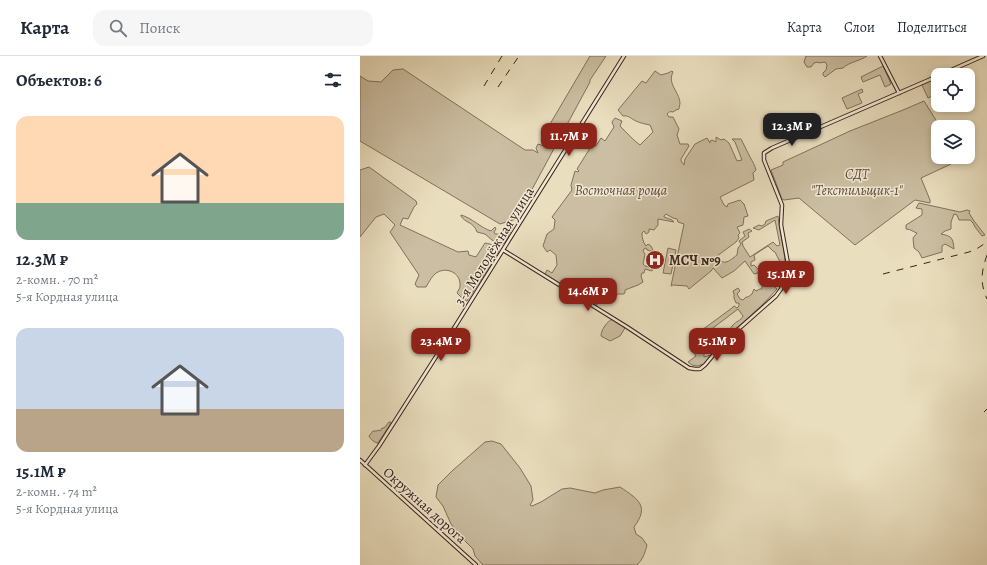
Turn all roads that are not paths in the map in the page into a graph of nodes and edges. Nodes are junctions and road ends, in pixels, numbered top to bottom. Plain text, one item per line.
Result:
1 (624, 56) edge
2 (880, 56) edge
3 (983, 56) edge
4 (955, 68) edge
5 (931, 79) edge
6 (899, 93) junction
7 (503, 250) junction
8 (360, 460) edge
9 (366, 465) junction
10 (476, 565) edge

1 - 7 main road, 3-я Молодёжная улица
2 - 6 main road
3 - 4 main road
5 - 6 main road
6 - 7 main road
7 - 9 main road, 3-я Молодёжная улица
8 - 9 main road, Окружная дорога
9 - 10 main road, Окружная дорога

